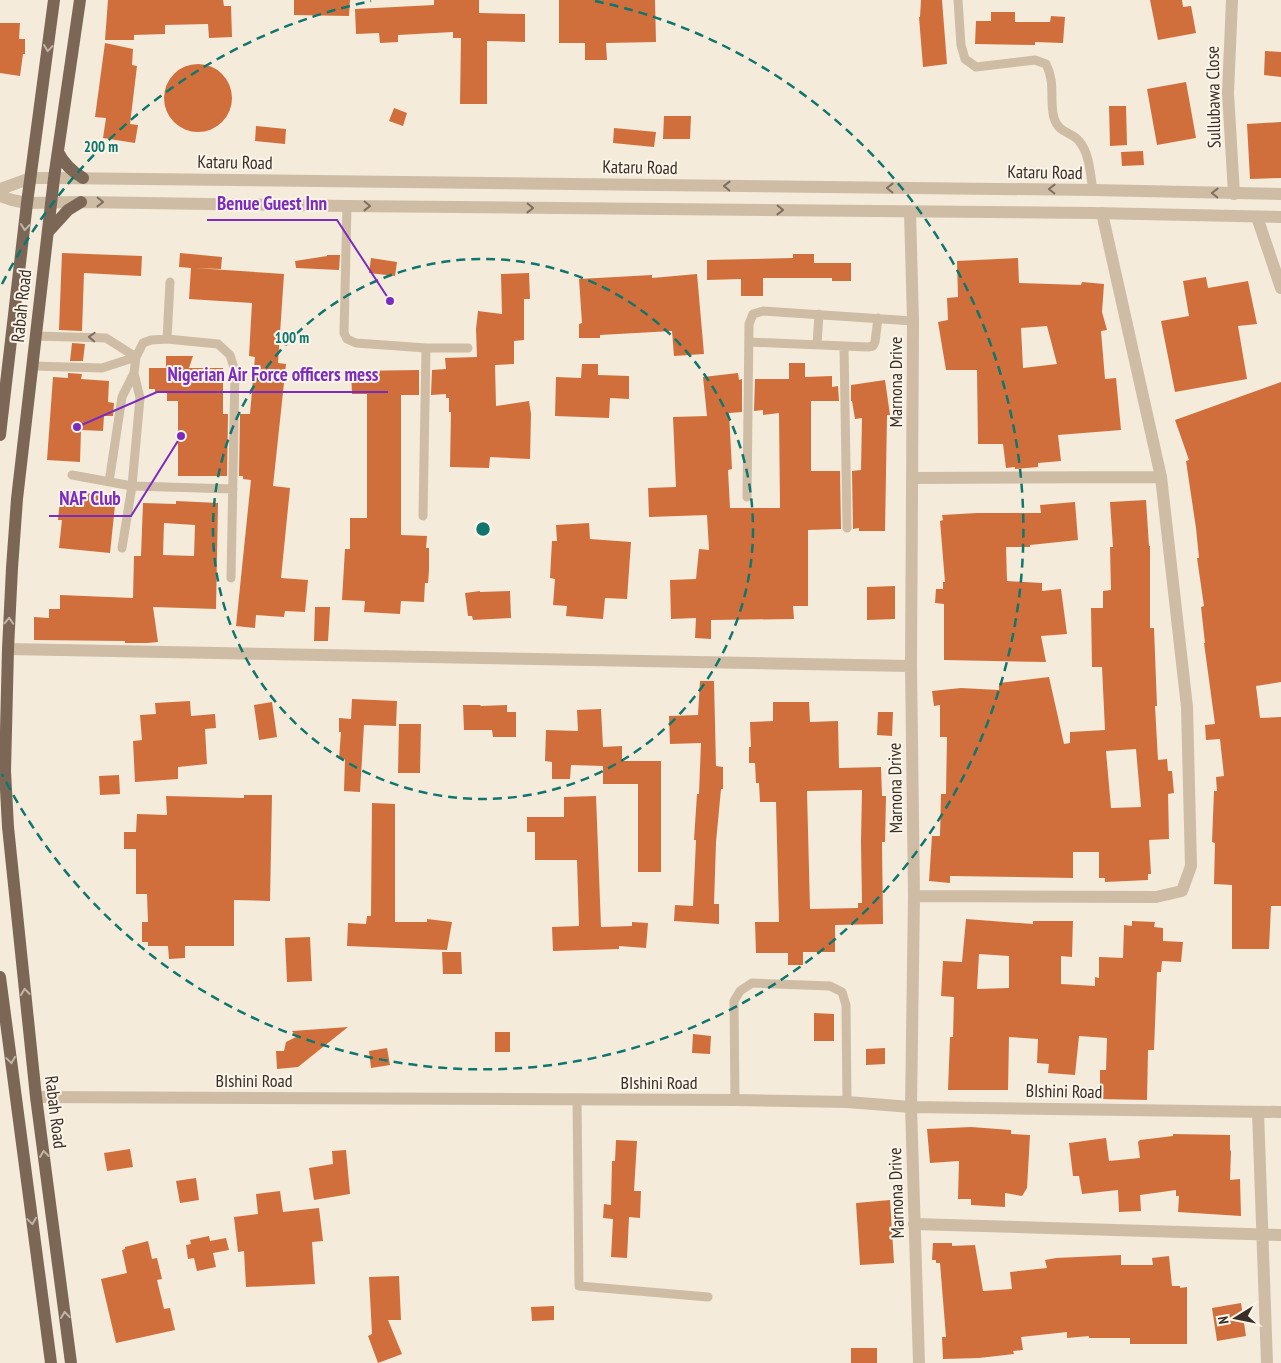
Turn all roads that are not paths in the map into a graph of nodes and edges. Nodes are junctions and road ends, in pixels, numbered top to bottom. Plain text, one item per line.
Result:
1 (54, 0) edge
2 (80, 0) edge
3 (958, 0) edge
4 (1232, 0) edge
5 (58, 152) junction
6 (31, 178) junction
7 (54, 178) junction
8 (83, 178) junction
9 (0, 189) edge
10 (1093, 190) junction
11 (1234, 194) junction
12 (1281, 194) edge
13 (0, 196) edge
14 (52, 202) junction
15 (81, 202) junction
16 (27, 204) junction
17 (347, 206) junction
18 (910, 212) junction
19 (1102, 213) junction
20 (1257, 217) junction
21 (1281, 217) edge
22 (47, 234) junction
23 (170, 282) dead end
24 (1281, 288) edge
25 (819, 314) junction
26 (878, 318) junction
27 (913, 321) junction
28 (36, 336) junction
29 (167, 339) junction
30 (749, 342) junction
31 (818, 345) junction
32 (844, 346) junction
33 (426, 348) junction
34 (468, 348) dead end
35 (136, 357) junction
36 (32, 366) junction
37 (134, 373) junction
38 (0, 435) edge
39 (72, 475) dead end
40 (1161, 477) junction
41 (912, 478) junction
42 (109, 482) junction
43 (132, 486) junction
44 (233, 489) junction
45 (747, 497) dead end
46 (423, 516) dead end
47 (847, 528) dead end
48 (122, 548) dead end
49 (231, 578) dead end
50 (8, 649) junction
51 (911, 666) junction
52 (914, 896) junction
53 (0, 977) edge
54 (36, 1096) junction
55 (577, 1099) junction
56 (735, 1100) junction
57 (847, 1102) junction
58 (911, 1106) junction
59 (1258, 1112) junction
60 (1281, 1112) edge
61 (914, 1224) junction
62 (1263, 1235) junction
63 (1281, 1235) edge
64 (708, 1297) dead end
65 (51, 1363) edge
66 (71, 1363) edge
67 (919, 1363) edge
68 (1267, 1363) edge

1 -> 6 main road, Rabah Road
2 - 5 main road, Rabah Road
3 - 10 lane
4 - 11 street, Sullubawa Close
5 - 7 main road, Rabah Road
5 - 8 main road
6 - 7 street, Kataru Road
6 - 9 street, Kataru Road
6 - 16 main road, Rabah Road
7 - 8 street, Kataru Road
7 - 14 main road, Rabah Road
10 -> 8 street, Kataru Road
11 -> 10 street, Kataru Road
11 - 12 street, Kataru Road
13 - 16 street
14 - 15 street
14 - 16 street
14 - 22 main road, Rabah Road
15 -> 17 street
15 - 22 main road
16 -> 38 main road, Rabah Road
17 -> 18 street
17 - 33 lane
18 - 19 street
18 - 27 street, Marnona Drive
19 - 20 street
19 - 40 street
20 - 21 street
20 - 24 street
22 - 28 main road, Rabah Road
23 - 29 lane
25 - 26 lane
25 - 30 lane
25 - 31 lane
26 - 27 lane
26 - 32 lane
27 - 41 street, Marnona Drive
35 -> 28 lane
28 - 36 main road, Rabah Road
29 - 35 lane
29 - 44 lane
30 - 31 lane
30 - 45 lane
31 - 32 lane
32 - 47 lane
33 - 34 lane
33 - 46 lane
35 - 36 lane
35 - 37 lane
50 -> 36 main road, Rabah Road
37 - 42 lane
37 - 43 lane
39 - 42 lane
40 - 41 street
40 - 52 street
41 - 51 street, Marnona Drive
42 - 43 lane
43 - 44 lane
43 - 48 lane
44 - 49 lane
50 - 51 street
54 -> 50 main road, Rabah Road
51 - 52 street, Marnona Drive
52 - 58 street, Marnona Drive
53 -> 65 main road
54 - 55 street, BIshini Road
66 -> 54 main road, Rabah Road
55 - 56 street, BIshini Road
55 - 64 lane
56 - 57 street, BIshini Road
56 - 57 lane
57 - 58 street, BIshini Road
58 - 59 street, BIshini Road
58 - 61 street, Marnona Drive
59 - 60 street, BIshini Road
59 - 62 street
61 - 62 street
61 - 67 street, Marnona Drive
62 - 63 street
62 - 68 street

